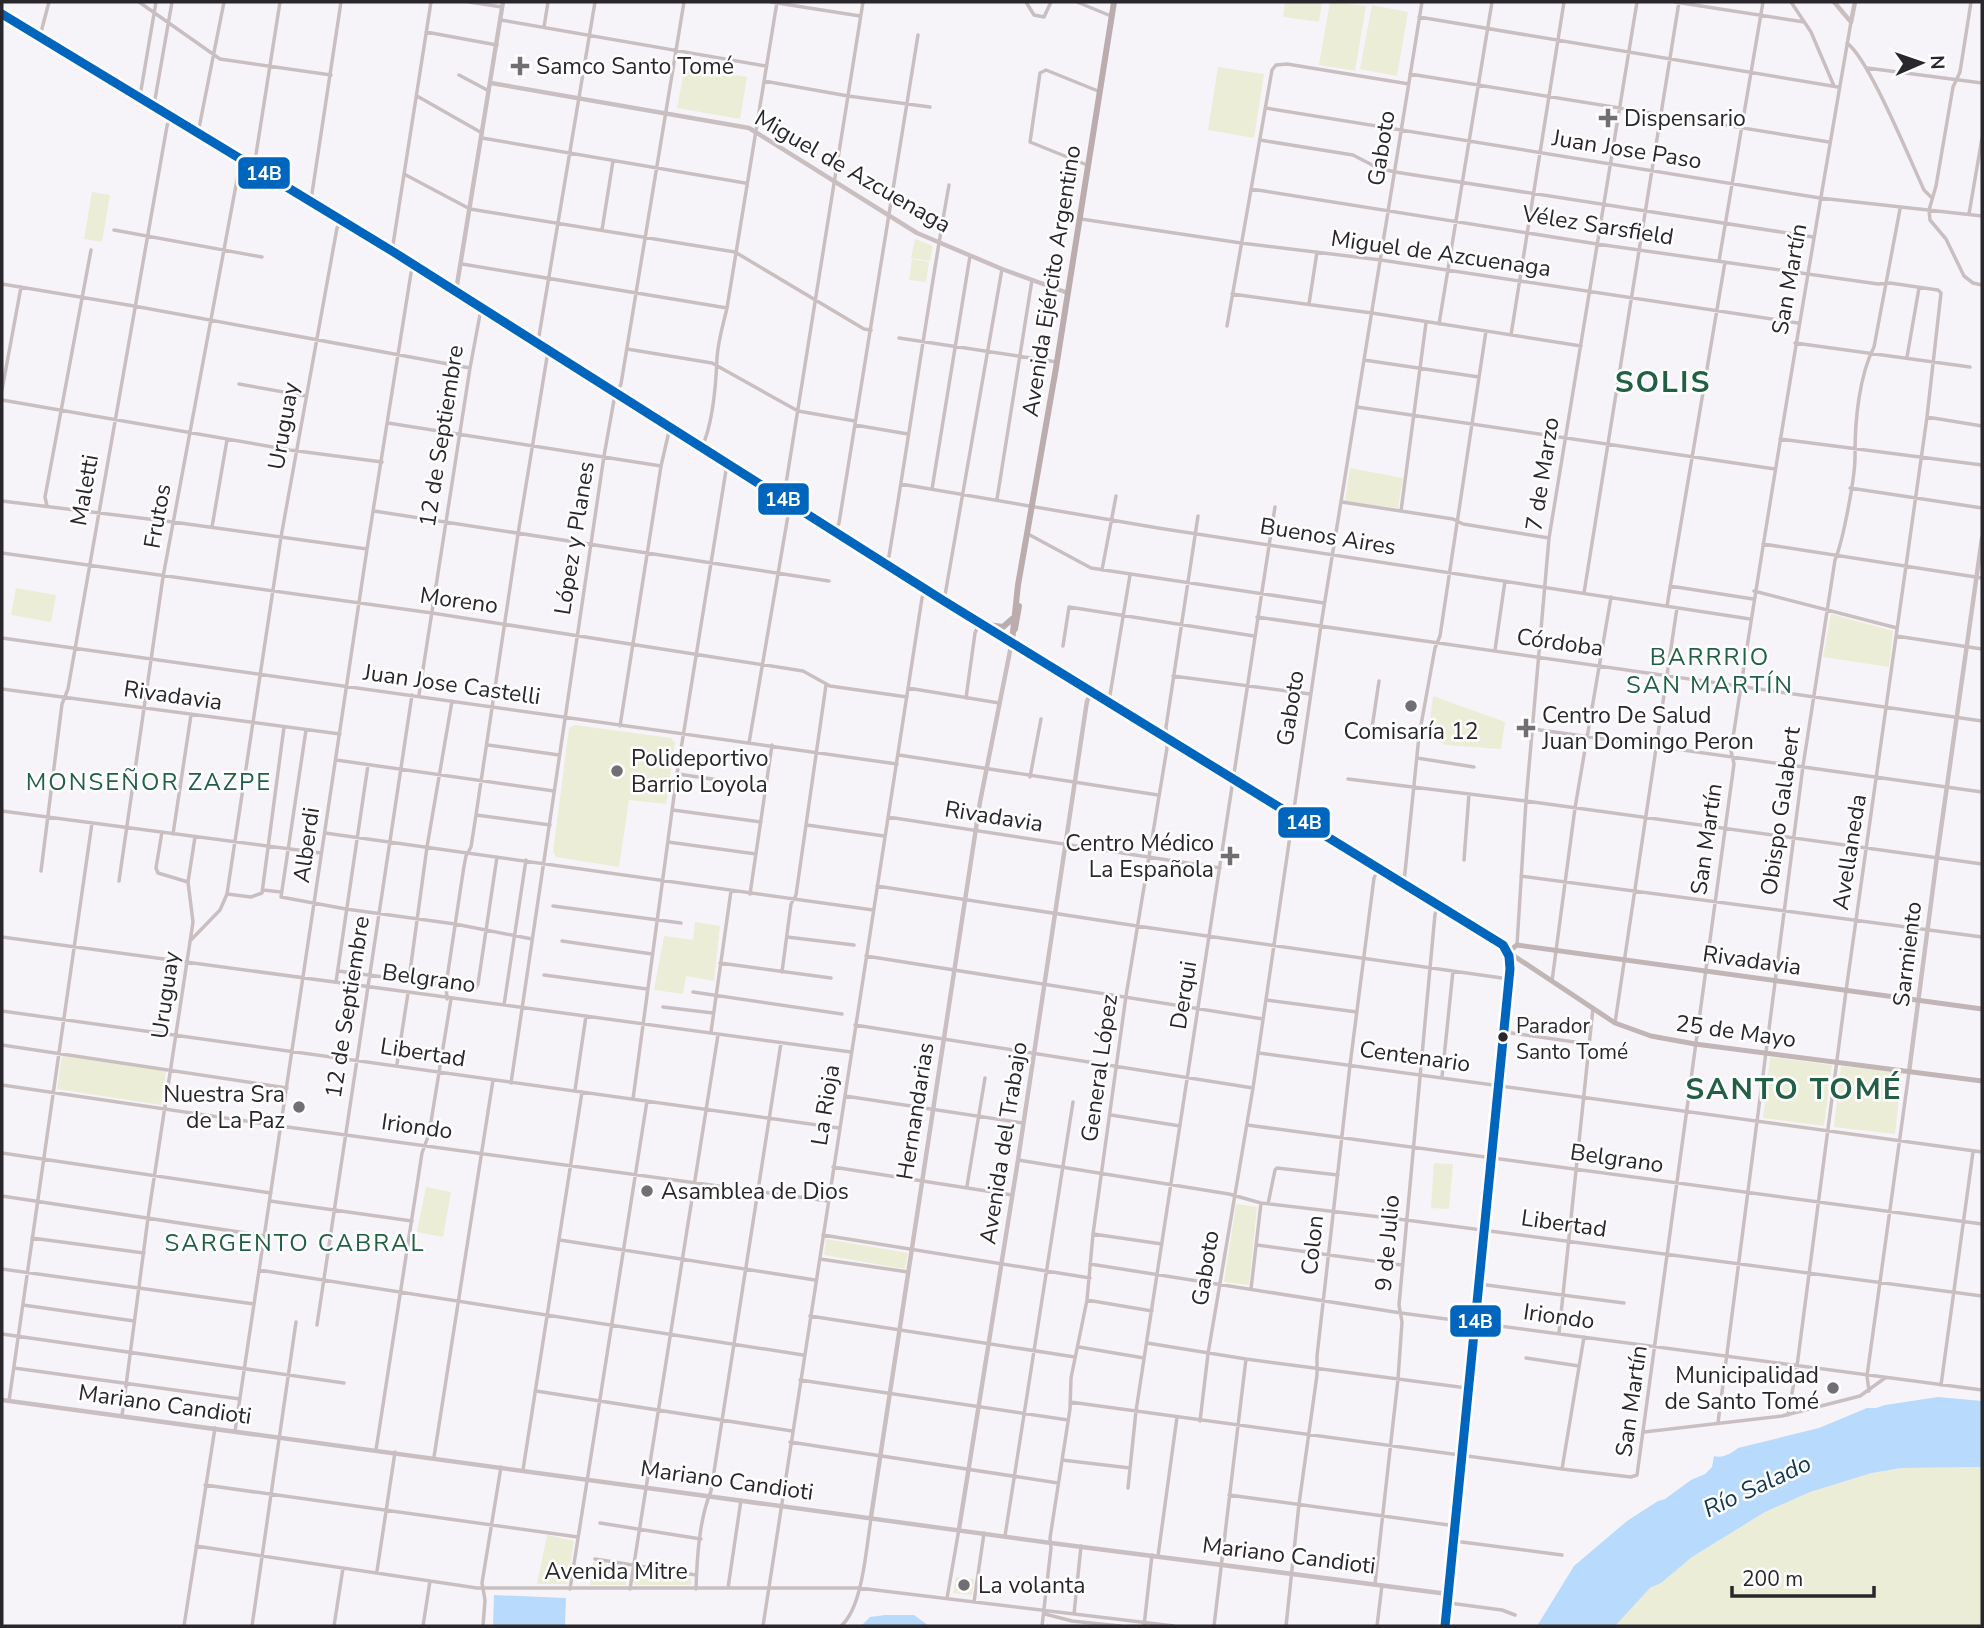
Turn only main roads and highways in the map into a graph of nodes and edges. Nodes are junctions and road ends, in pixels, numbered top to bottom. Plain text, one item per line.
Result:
1 (1114, 2) edge
2 (2, 13) edge
3 (1023, 566) junction
4 (1013, 618) junction
5 (982, 624) junction
6 (1012, 641) junction
7 (1507, 952) junction
8 (1982, 1009) edge
9 (1982, 1081) edge
10 (1445, 1626) edge

1 - 3 main road, Avenida Ejército Argentino
2 - 5 main road
3 - 4 main road, Avenida Ejército Argentino
3 - 6 main road, Avenida Ejército Argentino
4 - 5 main road
4 - 6 main road, Avenida Ejército Argentino
5 - 6 main road
6 - 7 main road
7 - 8 main road, Rivadavia
7 - 9 main road, 25 de Mayo
7 - 10 main road

